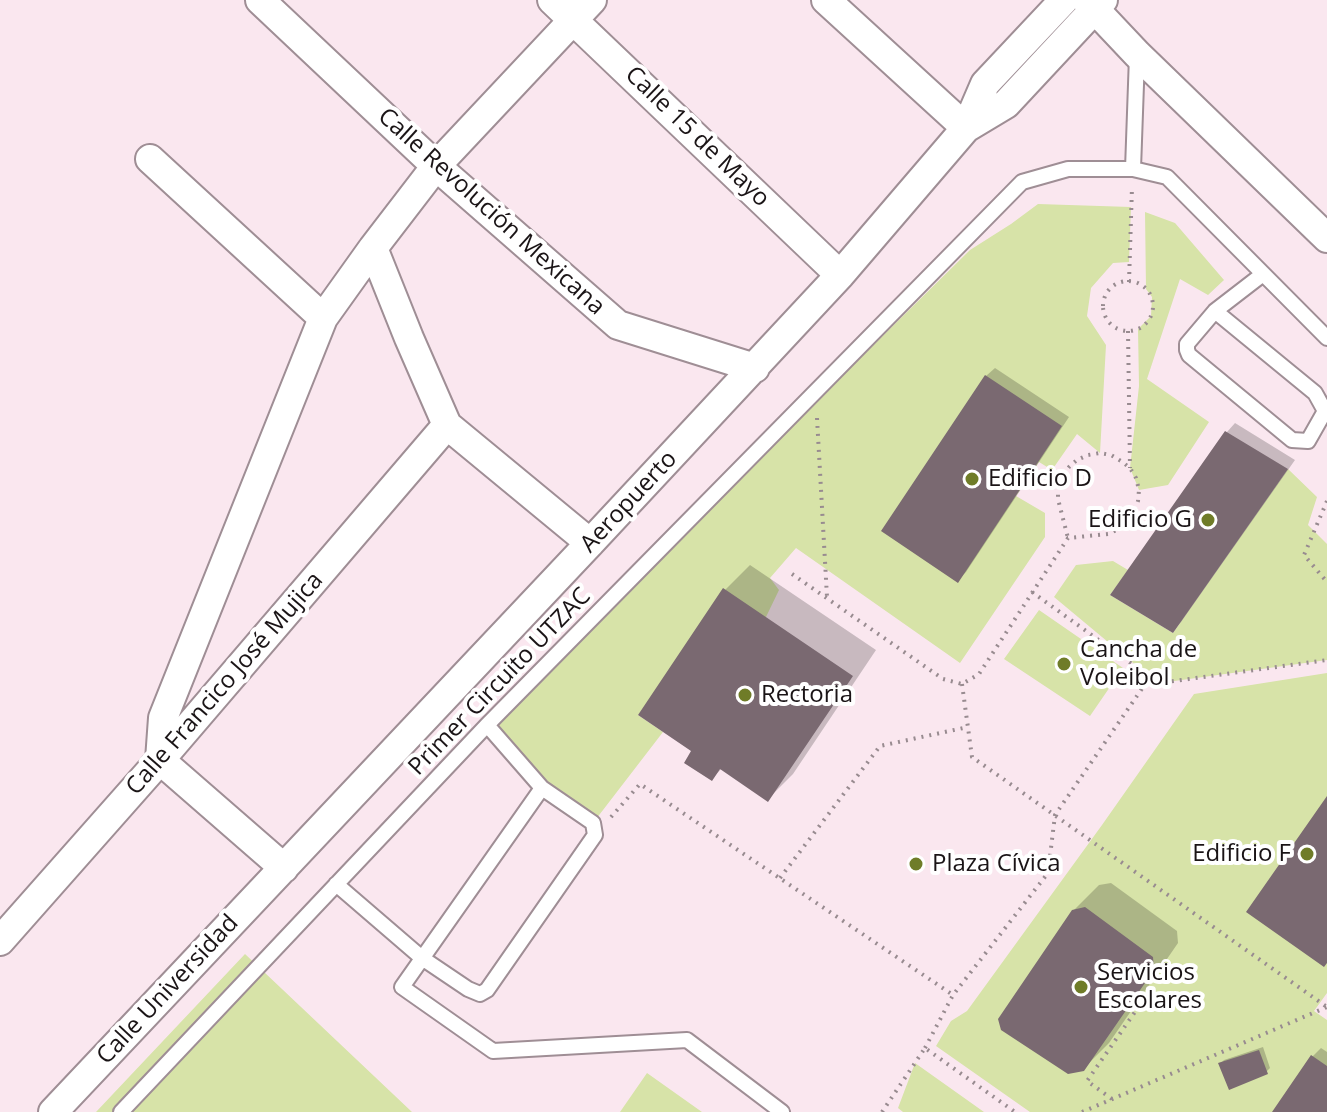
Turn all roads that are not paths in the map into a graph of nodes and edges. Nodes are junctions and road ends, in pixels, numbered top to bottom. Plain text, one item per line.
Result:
1 (260, 0) edge
2 (552, 0) edge
3 (1064, 0) edge
4 (830, 1) edge
5 (1094, 3) edge
6 (583, 10) edge
7 (1137, 54) junction
8 (966, 128) junction
9 (150, 159) dead end
10 (436, 166) junction
11 (1133, 169) junction
12 (1327, 238) edge
13 (373, 248) junction
14 (1263, 274) junction
15 (840, 275) junction
16 (1215, 311) junction
17 (323, 318) junction
18 (1327, 338) edge
19 (755, 368) junction
20 (447, 425) junction
21 (590, 543) junction
22 (487, 725) junction
23 (160, 760) junction
24 (542, 788) junction
25 (284, 868) junction
26 (336, 884) junction
27 (0, 941) edge
28 (422, 958) junction
29 (53, 1112) edge
30 (121, 1112) edge
31 (782, 1112) edge

1 - 10 street, Calle Revolución Mexicana
2 - 6 street, Calle 15 de Mayo
3 - 8 street, Aeropuerto
4 - 8 street
5 - 7 street
5 - 8 street, Aeropuerto
6 - 10 street
6 - 15 street, Calle 15 de Mayo
7 - 11 lane
7 - 12 street
8 - 15 street, Aeropuerto
9 - 17 street
10 - 13 street
10 - 19 street, Calle Revolución Mexicana
11 - 14 lane, Primer Circuito UTZAC
11 - 22 lane, Primer Circuito UTZAC
13 - 17 street
13 - 20 street
14 - 16 lane
14 - 18 lane, Primer Circuito UTZAC
15 - 19 street, Aeropuerto
16 - 16 lane
17 - 23 street
19 - 21 street, Aeropuerto
20 - 21 street
20 - 23 street, Calle Francico José Mujica
21 - 25 street, Aeropuerto
22 - 24 lane
22 - 26 lane, Primer Circuito UTZAC
23 - 25 street
23 - 27 street, Calle Francico José Mujica
24 - 28 lane
24 - 28 lane
25 - 29 street, Calle Universidad
26 - 28 lane
26 - 30 lane, Primer Circuito UTZAC
28 - 31 lane

